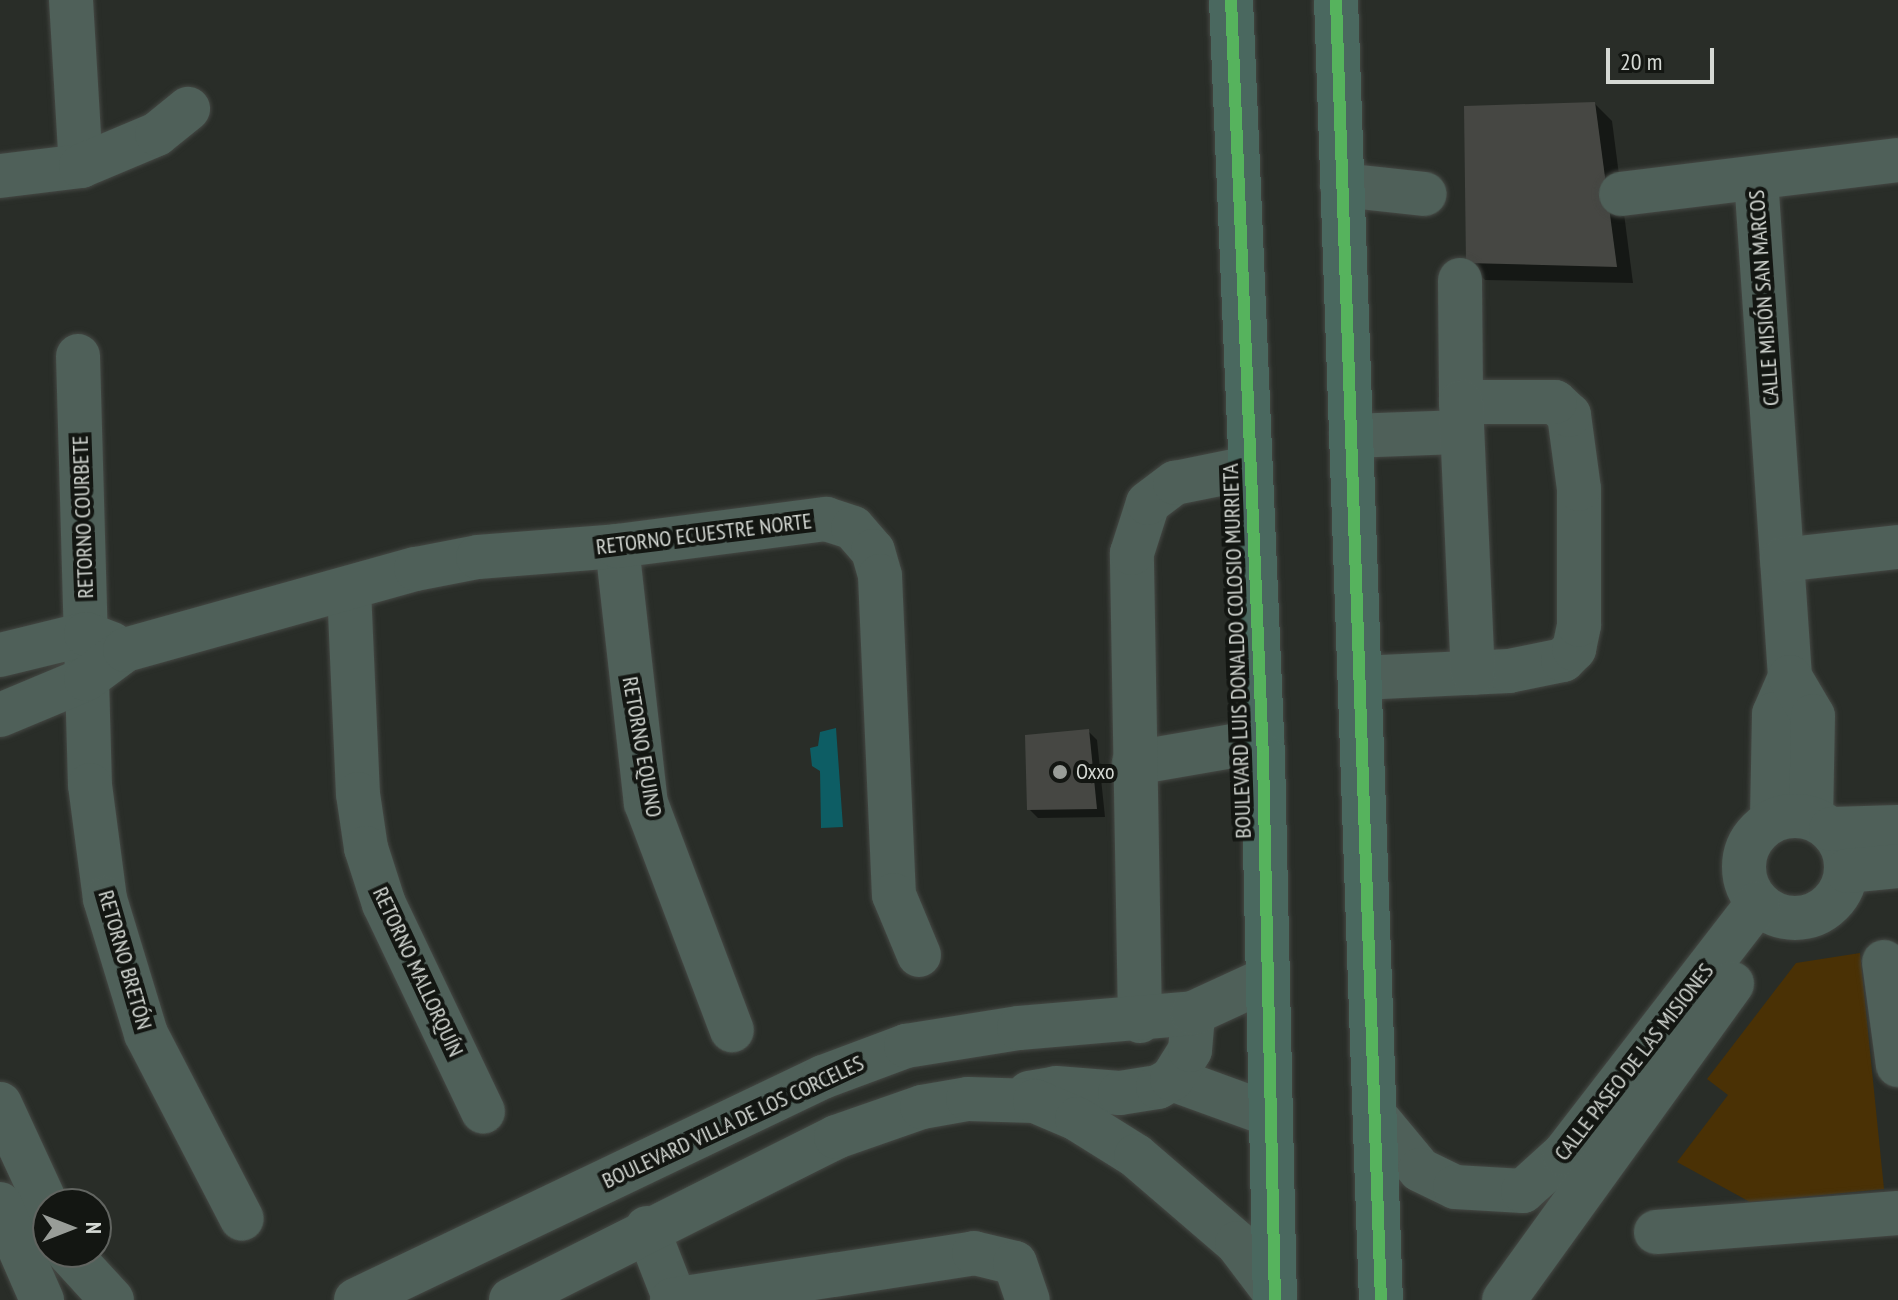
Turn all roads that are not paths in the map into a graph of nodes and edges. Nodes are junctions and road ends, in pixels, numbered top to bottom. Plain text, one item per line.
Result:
1 (71, 0) edge
2 (1231, 0) edge
3 (1336, 0) edge
4 (188, 109) dead end
5 (1898, 160) edge
6 (81, 166) junction
7 (0, 176) edge
8 (1756, 178) junction
9 (1342, 185) junction
10 (1425, 194) dead end
11 (1621, 194) dead end
12 (1460, 280) dead end
13 (78, 356) dead end
14 (1462, 417) junction
15 (1351, 436) junction
16 (1249, 468) junction
17 (617, 546) junction
18 (1898, 547) edge
19 (1782, 560) junction
20 (349, 589) junction
21 (106, 642) junction
22 (0, 655) edge
23 (1473, 673) junction
24 (1360, 678) junction
25 (86, 679) junction
26 (0, 715) edge
27 (1262, 741) junction
28 (1134, 763) junction
29 (1805, 822) junction
30 (1898, 827) edge
31 (1898, 866) edge
32 (1847, 871) junction
33 (1769, 910) junction
34 (919, 955) dead end
35 (1884, 962) dead end
36 (1267, 979) junction
37 (1193, 1013) junction
38 (1140, 1021) junction
39 (732, 1030) dead end
40 (906, 1046) junction
41 (1898, 1065) edge
42 (1172, 1079) junction
43 (1022, 1100) junction
44 (0, 1104) edge
45 (922, 1107) junction
46 (483, 1112) dead end
47 (1271, 1115) junction
48 (1377, 1118) junction
49 (39, 1188) edge
50 (0, 1204) edge
51 (1898, 1213) edge
52 (242, 1219) dead end
53 (647, 1228) junction
54 (1656, 1232) dead end
55 (83, 1268) edge
56 (1275, 1296) edge
57 (42, 1300) edge
58 (112, 1300) edge
59 (356, 1300) edge
60 (511, 1300) edge
61 (674, 1300) edge
62 (1028, 1300) edge
63 (1381, 1300) edge
64 (1504, 1300) edge

1 - 6 street
2 - 16 main road, BOULEVARD LUIS DONALDO COLOSIO MURRIETA
3 - 9 main road
4 - 6 street
5 - 8 street, CALLE MISIÓN SAN MARCOS
6 - 7 street
8 - 11 street
8 - 19 street, CALLE MISIÓN SAN MARCOS
9 - 10 street
9 - 15 main road
12 - 14 street
13 - 21 street, RETORNO COURBETE
14 - 15 street
14 - 23 street
14 - 23 street
15 - 24 main road
16 - 27 main road, BOULEVARD LUIS DONALDO COLOSIO MURRIETA
16 - 28 street
17 - 20 street, RETORNO ECUESTRE NORTE
17 - 34 street, RETORNO ECUESTRE NORTE
17 - 39 street, RETORNO EQUINO
18 - 19 street
19 - 29 street, CALLE MISIÓN SAN MARCOS
20 - 21 street, RETORNO ECUESTRE NORTE
20 - 46 street, RETORNO MALLORQUÍN
21 - 22 street, RETORNO ECUESTRE NORTE
21 - 25 street, RETORNO ECUESTRE NORTE
23 - 24 street
24 - 48 main road
25 - 26 street, RETORNO ECUESTRE NORTE
25 - 52 street, RETORNO BRETÓN
27 - 28 street
27 - 36 main road, BOULEVARD LUIS DONALDO COLOSIO MURRIETA
28 - 38 street
29 - 30 street
29 - 32 street
29 - 33 street
31 - 32 street
32 - 33 street
33 - 48 street, CALLE PASEO DE LAS MISIONES
33 - 64 street, CALLE PASEO DE LAS MISIONES
35 - 41 street
36 - 37 street, BOULEVARD VILLA DE LOS CORCELES
36 - 47 main road, BOULEVARD LUIS DONALDO COLOSIO MURRIETA
37 - 38 street, BOULEVARD VILLA DE LOS CORCELES
37 - 42 street
38 - 40 street, BOULEVARD VILLA DE LOS CORCELES
40 - 45 street
40 - 59 street, BOULEVARD VILLA DE LOS CORCELES
42 - 43 street
42 - 47 street
43 - 45 street
43 - 56 street
44 - 49 street
45 - 53 street
47 - 56 main road, BOULEVARD LUIS DONALDO COLOSIO MURRIETA
48 - 63 main road
50 - 57 street
51 - 54 street
53 - 60 street
53 - 61 street
55 - 58 street
61 - 62 street

